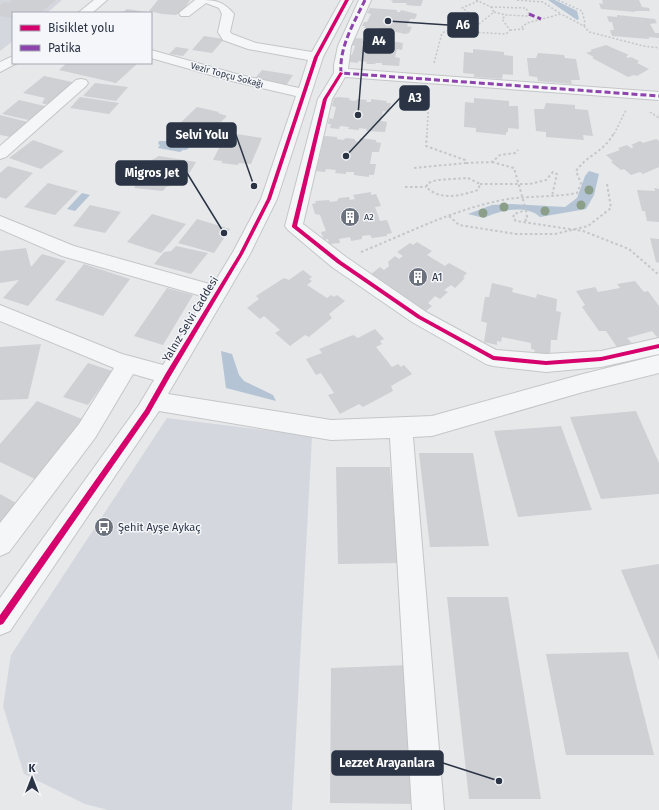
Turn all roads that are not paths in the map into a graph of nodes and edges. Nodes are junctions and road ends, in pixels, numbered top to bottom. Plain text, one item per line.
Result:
1 (101, 0) edge
2 (202, 0) edge
3 (209, 0) edge
4 (347, 0) edge
5 (365, 0) edge
6 (85, 12) edge
7 (185, 13) dead end
8 (152, 54) edge
9 (316, 57) junction
10 (12, 61) edge
11 (0, 68) edge
12 (341, 73) junction
13 (81, 84) dead end
14 (304, 94) junction
15 (659, 96) edge
16 (0, 154) edge
17 (0, 222) edge
18 (217, 293) junction
19 (0, 313) edge
20 (659, 346) edge
21 (128, 364) junction
22 (659, 364) edge
23 (168, 375) junction
24 (154, 401) junction
25 (401, 427) junction
26 (0, 543) edge
27 (0, 621) edge
28 (428, 810) edge

1 - 6 street
2 - 7 street
3 - 9 street
4 - 9 street, Yalnız Selvi Caddesi
5 - 12 street
8 - 14 street, Vezir Topçu Sokağı
9 - 14 street, Yalnız Selvi Caddesi
10 - 11 street
12 - 15 street
12 - 20 street
13 - 16 street
14 - 18 street, Yalnız Selvi Caddesi
17 - 18 street
18 - 23 street, Yalnız Selvi Caddesi
19 - 21 street
21 - 23 street
21 - 26 street
22 - 25 street
23 - 24 street, Yalnız Selvi Caddesi
24 - 25 street
24 - 27 street, Yalnız Selvi Caddesi
25 - 28 street

